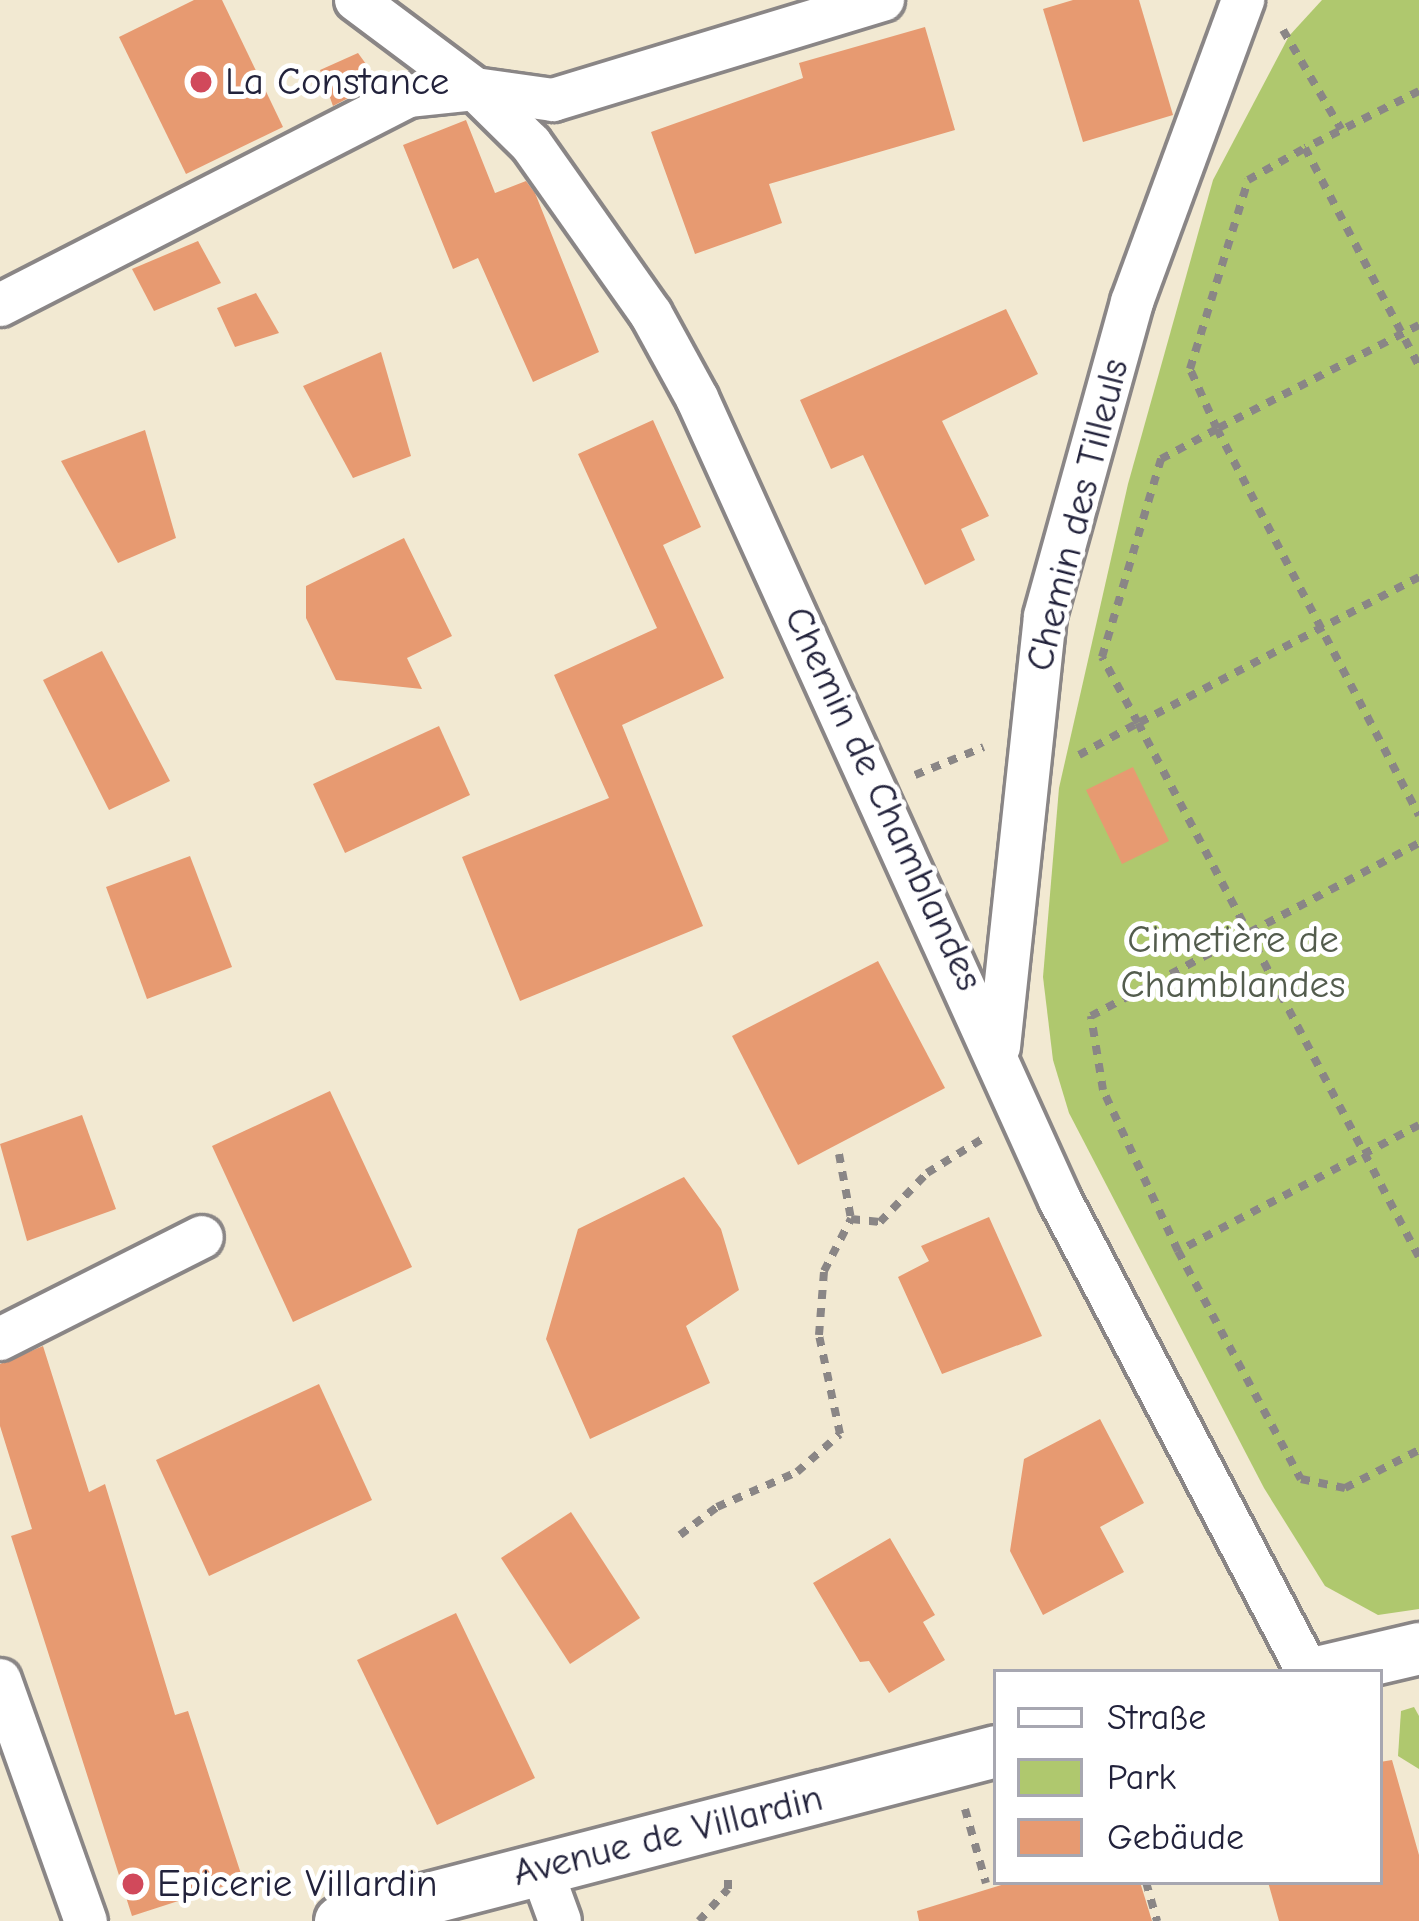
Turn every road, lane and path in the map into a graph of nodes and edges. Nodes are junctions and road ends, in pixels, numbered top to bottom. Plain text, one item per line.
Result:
1 (356, 0) edge
2 (883, 0) edge
3 (1256, 8) edge
4 (475, 89) junction
5 (1419, 91) edge
6 (1341, 129) junction
7 (1305, 148) junction
8 (0, 305) edge
9 (1419, 325) edge
10 (1402, 334) junction
11 (1419, 366) edge
12 (1217, 429) junction
13 (1419, 577) edge
14 (1321, 626) junction
15 (1138, 724) junction
16 (997, 747) dead end
17 (1065, 762) dead end
18 (902, 781) dead end
19 (1419, 815) edge
20 (1419, 842) edge
21 (1249, 932) junction
22 (998, 1048) junction
23 (1419, 1125) edge
24 (984, 1139) dead end
25 (1364, 1152) junction
26 (839, 1154) dead end
27 (851, 1219) junction
28 (202, 1237) dead end
29 (1178, 1251) junction
30 (1419, 1257) edge
31 (0, 1340) edge
32 (1419, 1450) edge
33 (680, 1535) dead end
34 (1419, 1648) edge
35 (1306, 1669) edge
36 (1331, 1669) edge
37 (0, 1680) edge
38 (993, 1752) edge
39 (965, 1807) dead end
40 (729, 1864) dead end
41 (542, 1869) junction
42 (986, 1883) dead end
43 (1147, 1885) edge
44 (86, 1921) edge
45 (340, 1921) edge
46 (560, 1921) edge
47 (699, 1921) edge
48 (1157, 1921) edge

1 - 4 street, Chemin de Chamblandes
2 - 4 street
3 - 6 path
3 - 22 street, Chemin des Tilleuls
4 - 8 street
4 - 22 street, Chemin de Chamblandes
5 - 6 path
6 - 7 path
7 - 10 path
7 - 12 path
9 - 10 path
10 - 11 path
10 - 12 path
12 - 14 path
12 - 15 path
13 - 14 path
14 - 15 path
14 - 19 path
15 - 17 path
15 - 21 path
16 - 18 path
20 - 21 path
21 - 25 path
21 - 29 path
22 - 35 street, Chemin de Chamblandes
23 - 25 path
24 - 27 path
25 - 29 path
25 - 30 path
26 - 27 path
27 - 33 path
28 - 31 street
29 - 32 path
34 - 36 street
37 - 44 street
38 - 41 street, Avenue de Villardin
39 - 42 path
40 - 47 path
41 - 45 street, Avenue de Villardin
41 - 46 street
43 - 48 path

